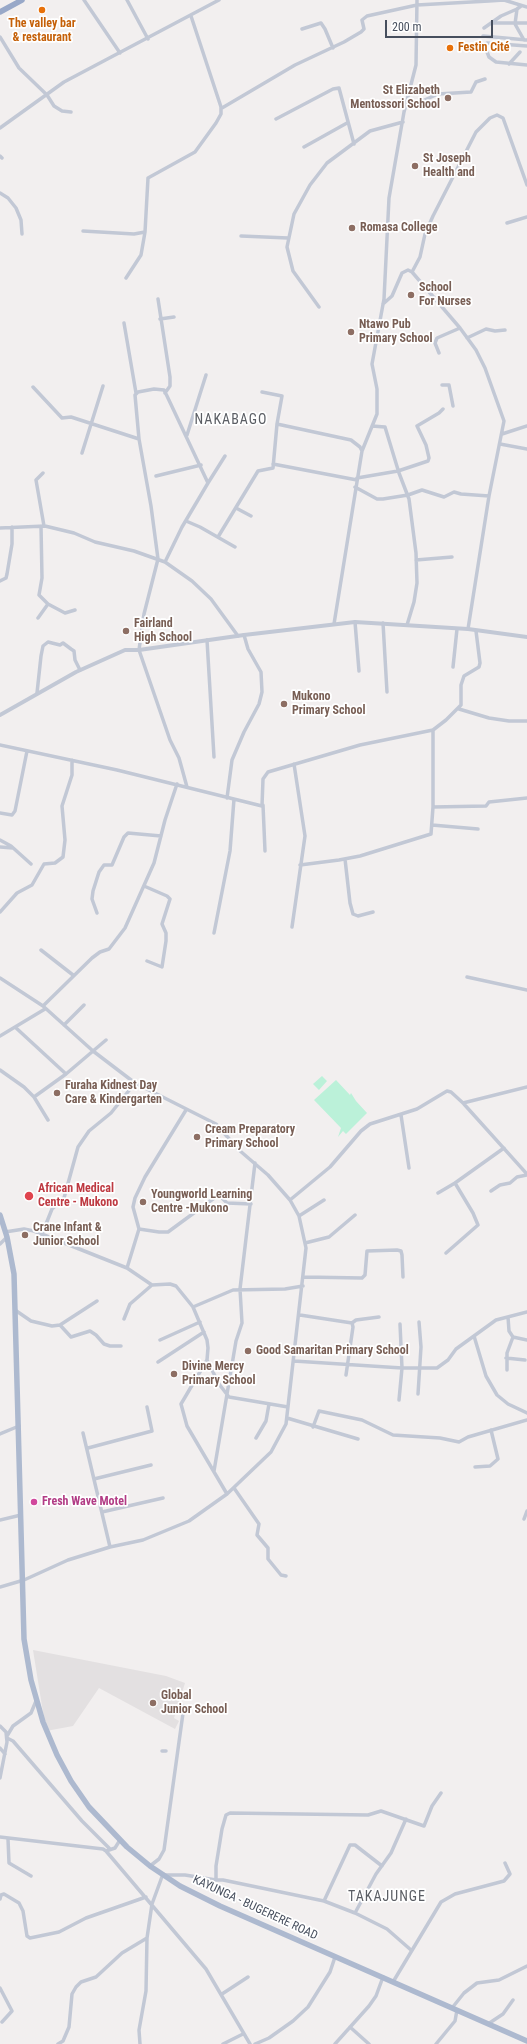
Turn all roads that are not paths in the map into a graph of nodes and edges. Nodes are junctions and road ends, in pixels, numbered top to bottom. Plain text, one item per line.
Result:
1 (22, 0) edge
2 (84, 0) edge
3 (127, 0) edge
4 (219, 0) edge
5 (417, 0) edge
6 (417, 5) junction
7 (521, 6) junction
8 (527, 7) edge
9 (517, 9) junction
10 (0, 12) edge
11 (191, 16) junction
12 (492, 23) junction
13 (527, 23) edge
14 (515, 24) junction
15 (484, 28) dead end
16 (302, 29) dead end
17 (483, 36) dead end
18 (0, 37) edge
19 (148, 39) junction
20 (526, 40) edge
21 (527, 46) edge
22 (332, 48) junction
23 (520, 52) dead end
24 (120, 54) junction
25 (509, 64) junction
26 (527, 65) edge
27 (485, 79) dead end
28 (47, 95) junction
29 (406, 103) junction
30 (221, 107) junction
31 (71, 112) dead end
32 (276, 119) dead end
33 (403, 122) junction
34 (347, 123) junction
35 (0, 128) edge
36 (354, 144) junction
37 (304, 147) dead end
38 (527, 185) edge
39 (0, 193) edge
40 (527, 217) edge
41 (507, 223) dead end
42 (84, 231) dead end
43 (145, 232) junction
44 (22, 234) dead end
45 (241, 236) dead end
46 (288, 238) junction
47 (412, 272) junction
48 (126, 278) dead end
49 (158, 299) dead end
50 (383, 304) junction
51 (319, 307) dead end
52 (174, 317) dead end
53 (160, 319) junction
54 (124, 323) dead end
55 (460, 328) junction
56 (505, 330) dead end
57 (467, 338) junction
58 (439, 353) dead end
59 (206, 375) dead end
60 (442, 385) dead end
61 (103, 386) dead end
62 (32, 387) dead end
63 (262, 392) dead end
64 (136, 393) junction
65 (165, 393) junction
66 (453, 406) dead end
67 (443, 409) dead end
68 (91, 424) junction
69 (277, 424) junction
70 (372, 426) junction
71 (527, 426) edge
72 (502, 434) junction
73 (187, 435) junction
74 (139, 439) junction
75 (500, 444) junction
76 (527, 449) edge
77 (362, 451) junction
78 (82, 453) dead end
79 (225, 456) dead end
80 (273, 464) junction
81 (201, 465) junction
82 (398, 471) junction
83 (43, 473) dead end
84 (156, 476) dead end
85 (357, 479) junction
86 (208, 483) junction
87 (355, 487) junction
88 (408, 495) junction
89 (489, 496) junction
90 (236, 508) junction
91 (251, 516) dead end
92 (186, 521) junction
93 (43, 526) junction
94 (12, 527) junction
95 (0, 528) edge
96 (218, 537) junction
97 (235, 547) dead end
98 (452, 556) dead end
99 (158, 559) junction
100 (416, 560) junction
101 (165, 562) junction
102 (0, 580) edge
103 (48, 604) junction
104 (75, 610) dead end
105 (38, 618) dead end
106 (355, 622) junction
107 (382, 623) junction
108 (334, 624) junction
109 (407, 625) junction
110 (456, 628) junction
111 (468, 629) junction
112 (476, 630) junction
113 (244, 635) junction
114 (238, 636) junction
115 (527, 637) edge
116 (207, 640) junction
117 (139, 650) junction
118 (453, 667) dead end
119 (80, 670) junction
120 (359, 672) dead end
121 (387, 692) dead end
122 (37, 693) junction
123 (459, 709) junction
124 (0, 714) edge
125 (527, 722) edge
126 (433, 730) junction
127 (0, 745) edge
128 (27, 751) junction
129 (214, 757) dead end
130 (72, 760) junction
131 (294, 764) junction
132 (177, 784) junction
133 (187, 787) junction
134 (227, 798) junction
135 (527, 798) edge
136 (234, 799) junction
137 (263, 805) junction
138 (433, 807) junction
139 (0, 813) edge
140 (432, 825) junction
141 (478, 829) dead end
142 (161, 836) junction
143 (0, 840) edge
144 (0, 847) edge
145 (13, 848) junction
146 (265, 851) dead end
147 (345, 859) junction
148 (31, 864) dead end
149 (300, 864) junction
150 (144, 886) junction
151 (0, 912) edge
152 (373, 912) dead end
153 (97, 913) dead end
154 (292, 927) dead end
155 (214, 933) dead end
156 (41, 950) dead end
157 (146, 960) dead end
158 (73, 975) junction
159 (467, 977) dead end
160 (0, 978) edge
161 (527, 990) edge
162 (84, 1005) dead end
163 (44, 1008) junction
164 (64, 1025) junction
165 (15, 1027) junction
166 (0, 1036) edge
167 (106, 1040) dead end
168 (93, 1051) junction
169 (0, 1070) edge
170 (66, 1074) junction
171 (135, 1083) junction
172 (527, 1087) edge
173 (34, 1097) junction
174 (463, 1103) junction
175 (186, 1110) junction
176 (401, 1115) junction
177 (48, 1120) dead end
178 (504, 1148) junction
179 (255, 1163) junction
180 (409, 1168) dead end
181 (527, 1174) edge
182 (455, 1183) junction
183 (491, 1191) dead end
184 (438, 1193) dead end
185 (290, 1200) junction
186 (324, 1200) dead end
187 (250, 1204) junction
188 (0, 1215) edge
189 (356, 1215) dead end
190 (299, 1216) junction
191 (139, 1229) junction
192 (6, 1234) junction
193 (42, 1234) junction
194 (0, 1244) edge
195 (305, 1244) junction
196 (446, 1253) dead end
197 (127, 1268) junction
198 (304, 1277) junction
199 (403, 1277) dead end
200 (152, 1285) junction
201 (303, 1286) junction
202 (240, 1289) junction
203 (97, 1301) dead end
204 (193, 1307) junction
205 (15, 1310) junction
206 (527, 1312) edge
207 (300, 1315) junction
208 (378, 1317) dead end
209 (508, 1317) junction
210 (124, 1319) dead end
211 (200, 1322) junction
212 (419, 1322) dead end
213 (352, 1323) junction
214 (400, 1324) dead end
215 (60, 1325) junction
216 (204, 1332) junction
217 (474, 1336) junction
218 (512, 1337) junction
219 (160, 1340) dead end
220 (527, 1340) edge
221 (122, 1346) dead end
222 (506, 1358) junction
223 (207, 1360) junction
224 (294, 1360) junction
225 (525, 1360) dead end
226 (158, 1362) dead end
227 (348, 1364) junction
228 (402, 1368) junction
229 (420, 1368) junction
230 (507, 1370) dead end
231 (346, 1375) dead end
232 (227, 1393) junction
233 (418, 1394) dead end
234 (399, 1400) dead end
235 (269, 1404) junction
236 (147, 1407) dead end
237 (288, 1408) junction
238 (527, 1413) edge
239 (287, 1418) junction
240 (527, 1420) edge
241 (19, 1426) junction
242 (313, 1427) junction
243 (491, 1430) junction
244 (83, 1433) dead end
245 (0, 1434) edge
246 (256, 1438) dead end
247 (358, 1439) dead end
248 (88, 1448) junction
249 (151, 1465) dead end
250 (475, 1467) dead end
251 (214, 1471) junction
252 (94, 1479) junction
253 (234, 1488) junction
254 (227, 1494) junction
255 (163, 1498) dead end
256 (527, 1511) edge
257 (102, 1512) junction
258 (21, 1516) junction
259 (524, 1519) dead end
260 (0, 1520) edge
261 (110, 1547) junction
262 (286, 1576) dead end
263 (24, 1580) junction
264 (0, 1587) edge
265 (38, 1698) junction
266 (184, 1706) dead end
267 (0, 1726) edge
268 (7, 1737) junction
269 (0, 1748) edge
270 (5, 1754) junction
271 (0, 1778) edge
272 (441, 1794) dead end
273 (406, 1819) junction
274 (0, 1837) edge
275 (8, 1839) junction
276 (120, 1840) junction
277 (108, 1850) junction
278 (505, 1863) dead end
279 (150, 1866) junction
280 (382, 1866) junction
281 (164, 1875) junction
282 (31, 1876) dead end
283 (216, 1880) junction
284 (146, 1897) junction
285 (0, 1899) edge
286 (324, 1901) junction
287 (152, 1904) junction
288 (354, 1913) junction
289 (147, 1938) junction
290 (411, 1950) junction
291 (335, 1957) junction
292 (527, 1966) edge
293 (248, 1977) dead end
294 (383, 1977) junction
295 (393, 1982) junction
296 (0, 1988) edge
297 (222, 1994) junction
298 (513, 2000) dead end
299 (454, 2009) junction
300 (2, 2022) dead end
301 (488, 2024) junction
302 (350, 2026) junction
303 (243, 2034) junction
304 (527, 2041) edge
305 (58, 2044) edge
306 (140, 2044) edge
307 (223, 2044) edge
308 (250, 2044) edge
309 (255, 2044) edge
310 (335, 2044) edge
311 (369, 2044) edge
312 (436, 2044) edge

1 - 10 highway
2 - 24 street
3 - 19 street
4 - 11 street
5 - 6 street
6 - 7 street
6 - 22 street
6 - 29 street
7 - 8 street
7 - 9 street
9 - 12 street
9 - 14 street
11 - 19 street
11 - 30 street
12 - 14 street
12 - 15 street
13 - 14 street
14 - 20 street
16 - 22 street
17 - 20 street
18 - 28 street
19 - 24 street
21 - 25 street
22 - 30 street
23 - 25 street
24 - 28 street
25 - 26 street
27 - 29 street
28 - 31 street
28 - 35 street
29 - 33 street
30 - 43 street
32 - 34 street
33 - 36 street
33 - 50 street
34 - 36 street
34 - 37 street
36 - 46 street
38 - 47 street
39 - 44 street
40 - 41 street
42 - 43 street
43 - 48 street
45 - 46 street
46 - 51 street
47 - 50 street
47 - 55 street
49 - 53 street
50 - 70 street
52 - 53 street
53 - 65 street
54 - 64 street
55 - 57 street
55 - 58 street
56 - 57 street
57 - 72 street
59 - 73 street
60 - 66 street
61 - 68 street
62 - 68 street
63 - 69 street
64 - 65 street
64 - 74 street
65 - 73 street
67 - 82 street
68 - 74 street
68 - 78 street
69 - 77 street
69 - 80 street
70 - 77 street
70 - 82 street
71 - 72 street
72 - 75 street
73 - 81 street
74 - 99 street
75 - 76 street
75 - 89 street
77 - 85 street
79 - 86 street
80 - 85 street
80 - 90 street
81 - 84 street
81 - 86 street
82 - 85 street
82 - 88 street
83 - 93 street
85 - 87 street
86 - 92 street
87 - 88 street
87 - 108 street
88 - 89 street
88 - 100 street
89 - 111 street
90 - 91 street
90 - 96 street
92 - 96 street
92 - 101 street
93 - 94 street
93 - 99 street
93 - 103 street
94 - 95 street
94 - 102 street
96 - 97 street
98 - 100 street
99 - 101 street
99 - 117 street
100 - 109 street
101 - 114 street
103 - 104 street
103 - 105 street
106 - 107 street
106 - 108 street
106 - 120 street
107 - 109 street
107 - 121 street
108 - 113 street
109 - 110 street
110 - 111 street
110 - 118 street
111 - 112 street
112 - 115 street
112 - 123 street
113 - 114 street
113 - 134 street
114 - 116 street
116 - 117 street
116 - 129 street
117 - 119 street
117 - 133 street
119 - 122 street
119 - 122 street
122 - 124 street
123 - 125 street
123 - 126 street
126 - 131 street
126 - 138 street
127 - 128 street
128 - 130 street
128 - 139 street
130 - 132 street
130 - 151 street
131 - 137 street
131 - 149 street
132 - 133 street
132 - 142 street
133 - 134 street
134 - 136 street
135 - 138 street
136 - 137 street
136 - 155 street
137 - 146 street
138 - 140 street
140 - 141 street
140 - 147 street
142 - 150 street
142 - 153 street
143 - 145 street
144 - 145 street
145 - 148 street
147 - 149 street
147 - 152 street
149 - 154 street
150 - 157 street
150 - 158 street
156 - 158 street
158 - 163 street
159 - 161 street
160 - 163 street
162 - 164 street
163 - 164 street
163 - 165 street
164 - 168 street
165 - 166 street
165 - 170 street
167 - 168 street
168 - 170 street
168 - 171 street
169 - 173 street
170 - 173 street
171 - 175 street
171 - 193 street
172 - 174 street
173 - 177 street
174 - 176 street
174 - 178 street
175 - 179 street
175 - 191 street
176 - 180 street
176 - 185 street
178 - 181 street
178 - 182 street
179 - 185 street
179 - 187 street
181 - 183 street
182 - 184 street
182 - 196 street
185 - 190 street
186 - 190 street
187 - 191 street
187 - 202 street
188 - 192 main road, KAYUNGA - BUGERERE ROAD
189 - 195 street
190 - 195 street
191 - 197 street
192 - 193 street
192 - 194 street
192 - 205 main road, KAYUNGA - BUGERERE ROAD
193 - 197 street
195 - 198 street
197 - 200 street
198 - 199 street
198 - 201 street
200 - 204 street
200 - 210 street
201 - 202 street
201 - 207 street
202 - 204 street
202 - 232 street
203 - 215 street
204 - 211 street
205 - 215 street
205 - 241 main road, KAYUNGA - BUGERERE ROAD
206 - 209 street
207 - 213 street
207 - 224 street
208 - 213 street
209 - 217 street
209 - 218 street
211 - 216 street
211 - 219 street
212 - 229 street
213 - 227 street
214 - 228 street
215 - 221 street
216 - 223 street
216 - 226 street
217 - 229 street
217 - 238 street
218 - 220 street
218 - 222 street
222 - 225 street
222 - 230 street
223 - 232 street
223 - 251 street
224 - 227 street
224 - 237 street
227 - 228 street
227 - 231 street
228 - 229 street
228 - 234 street
229 - 233 street
232 - 235 street
232 - 251 street
235 - 237 street
235 - 246 street
236 - 248 street
237 - 239 street
239 - 242 street
239 - 253 street
240 - 243 street
241 - 245 street
241 - 258 main road, KAYUNGA - BUGERERE ROAD
242 - 243 street
242 - 247 street
243 - 250 street
244 - 248 street
248 - 252 street
249 - 252 street
251 - 254 street
252 - 257 street
253 - 254 street
253 - 262 street
254 - 261 street
255 - 257 street
256 - 259 street
257 - 261 street
258 - 260 street
258 - 263 main road, KAYUNGA - BUGERERE ROAD
261 - 263 street
263 - 264 street
263 - 265 main road, KAYUNGA - BUGERERE ROAD
265 - 268 street
265 - 276 main road, KAYUNGA - BUGERERE ROAD
266 - 279 street
267 - 268 street
268 - 270 street
268 - 277 street
269 - 270 street
270 - 271 street
272 - 273 street
273 - 280 street
273 - 283 street
274 - 275 street
275 - 277 street
275 - 282 street
276 - 277 street
276 - 279 main road, KAYUNGA - BUGERERE ROAD
277 - 284 street
278 - 290 street
279 - 281 main road, KAYUNGA - BUGERERE ROAD
280 - 286 street
280 - 288 street
281 - 283 street
281 - 287 street
281 - 291 main road, KAYUNGA - BUGERERE ROAD
283 - 286 street
284 - 285 street
284 - 287 street
286 - 288 street
287 - 289 street
287 - 297 street
288 - 290 street
289 - 305 street
289 - 306 street
290 - 295 street
291 - 294 main road, KAYUNGA - BUGERERE ROAD
291 - 309 street
292 - 299 street
293 - 297 street
294 - 295 main road, KAYUNGA - BUGERERE ROAD
294 - 302 street
295 - 299 main road, KAYUNGA - BUGERERE ROAD
296 - 300 street
297 - 303 street
298 - 301 street
299 - 301 main road, KAYUNGA - BUGERERE ROAD
299 - 312 street
301 - 304 main road, KAYUNGA - BUGERERE ROAD
302 - 310 street
302 - 311 street
303 - 307 street
303 - 308 street

